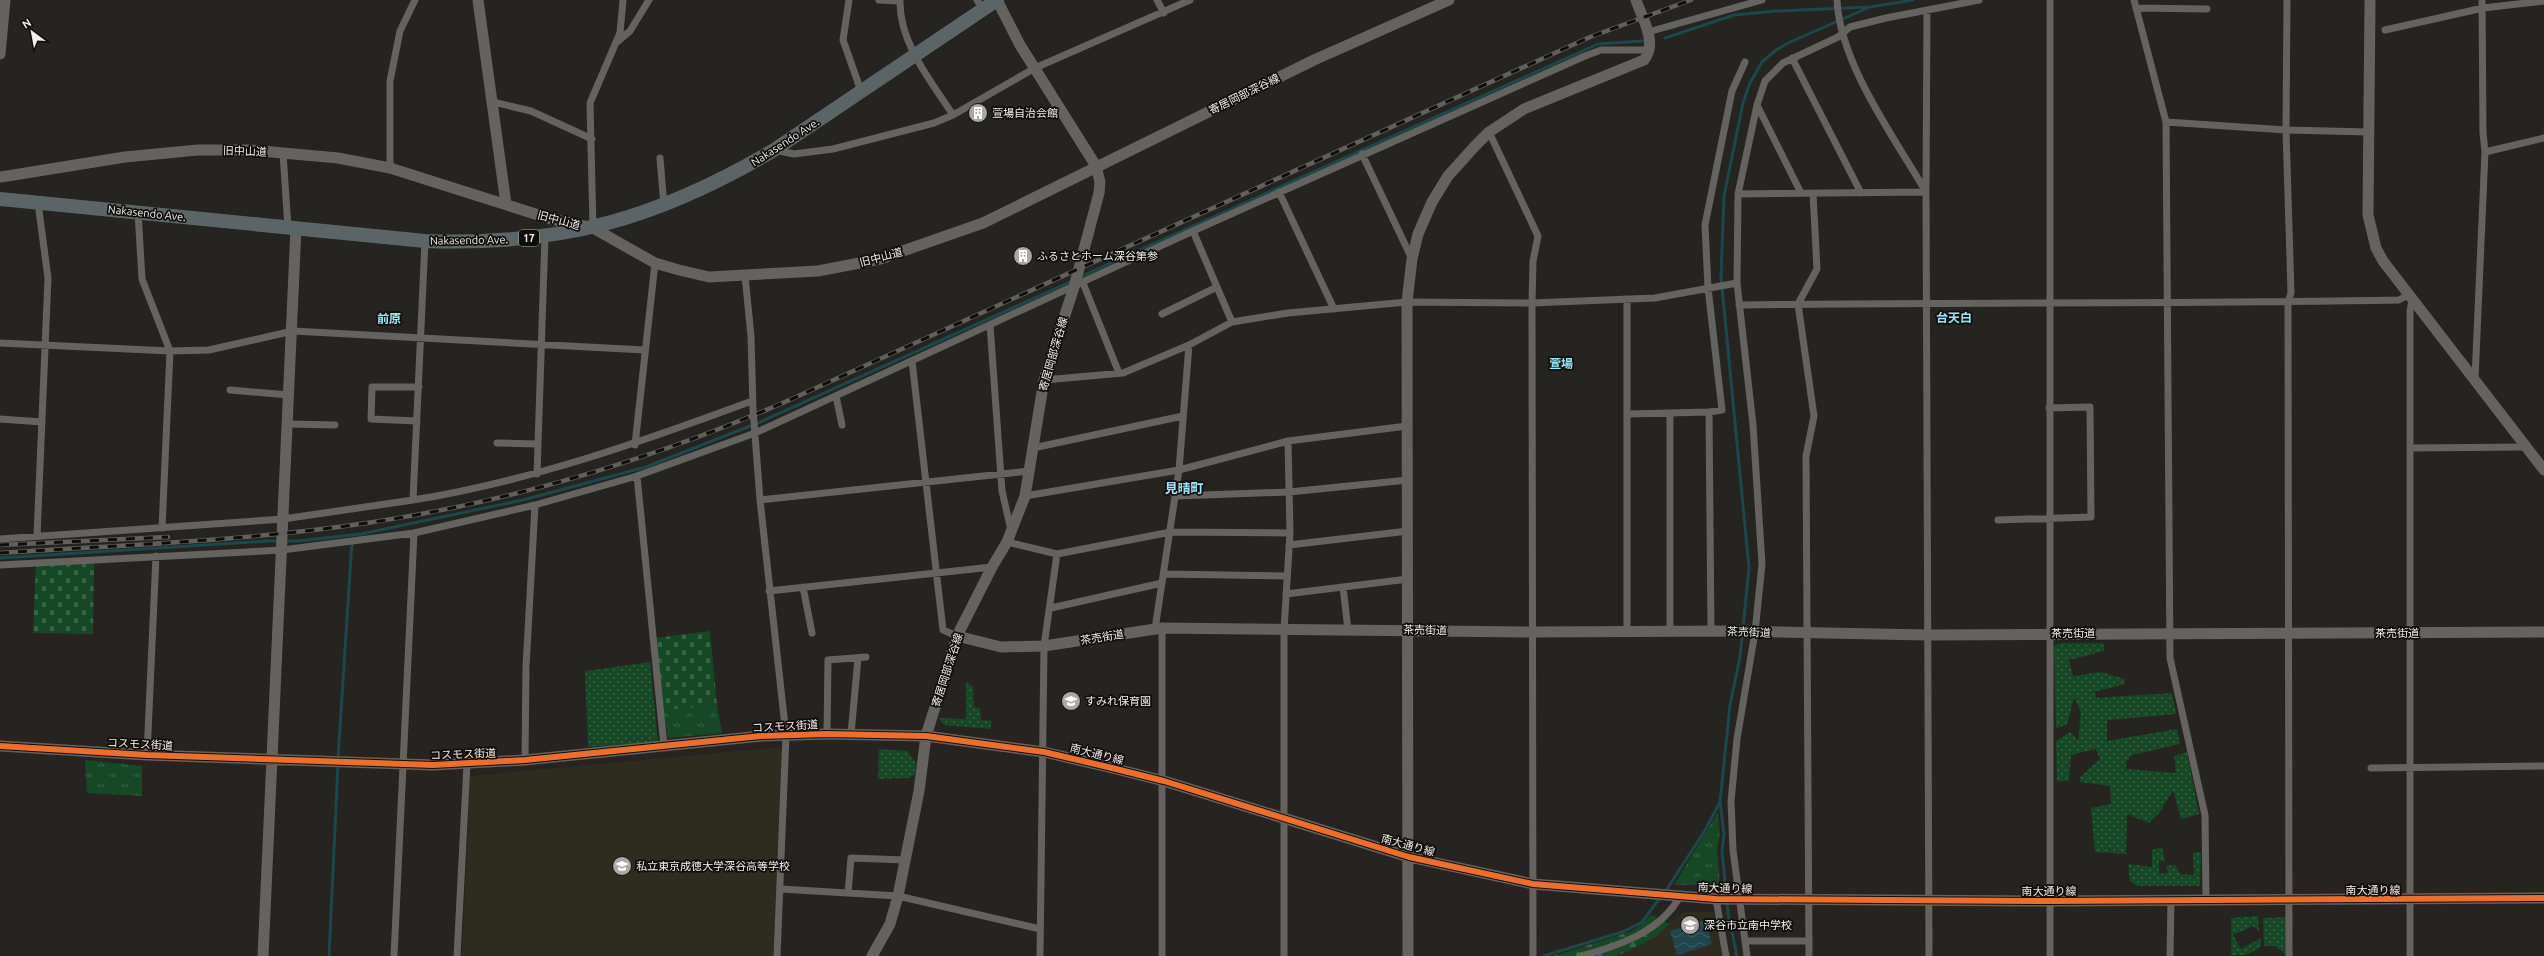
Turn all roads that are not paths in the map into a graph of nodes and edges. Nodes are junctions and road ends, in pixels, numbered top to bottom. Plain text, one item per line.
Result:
1 (5, 0) edge
2 (415, 0) edge
3 (478, 0) edge
4 (622, 0) edge
5 (649, 0) edge
6 (849, 0) edge
7 (879, 0) edge
8 (997, 0) edge
9 (1157, 0) edge
10 (1190, 0) edge
11 (1636, 0) edge
12 (1762, 0) edge
13 (1979, 0) edge
14 (2050, 0) edge
15 (2134, 0) edge
16 (2287, 0) edge
17 (2370, 0) edge
18 (2482, 0) edge
19 (900, 1) edge
20 (1446, 1) edge
21 (2544, 1) edge
22 (980, 5) edge
23 (1837, 5) edge
24 (2136, 8) junction
25 (2483, 8) junction
26 (2207, 9) dead end
27 (1928, 10) junction
28 (1164, 13) junction
29 (1843, 29) junction
30 (2384, 30) dead end
31 (1648, 32) junction
32 (617, 42) junction
33 (1650, 50) junction
34 (0, 54) edge
35 (915, 55) junction
36 (1792, 58) junction
37 (1745, 62) dead end
38 (1035, 68) junction
39 (861, 91) junction
40 (493, 102) junction
41 (1757, 105) junction
42 (953, 115) junction
43 (2166, 122) junction
44 (2286, 130) junction
45 (1489, 132) junction
46 (2370, 132) junction
47 (2544, 138) edge
48 (592, 139) junction
49 (774, 150) junction
50 (2485, 152) junction
51 (283, 153) junction
52 (1362, 154) junction
53 (660, 158) dead end
54 (1096, 166) junction
55 (390, 168) junction
56 (0, 177) edge
57 (1279, 192) junction
58 (1861, 192) junction
59 (1926, 192) junction
60 (1801, 193) junction
61 (1813, 193) junction
62 (1738, 194) junction
63 (0, 199) edge
64 (38, 203) junction
65 (506, 204) junction
66 (664, 206) junction
67 (138, 212) junction
68 (292, 228) junction
69 (593, 228) junction
70 (1193, 231) junction
71 (545, 236) junction
72 (425, 241) junction
73 (1412, 258) junction
74 (655, 264) junction
75 (745, 276) junction
76 (1735, 284) junction
77 (1078, 285) junction
78 (1217, 287) junction
79 (1710, 288) junction
80 (2410, 297) junction
81 (1627, 299) junction
82 (1407, 302) junction
83 (1926, 302) junction
84 (2049, 302) junction
85 (2166, 302) junction
86 (2288, 302) junction
87 (1532, 303) junction
88 (1798, 304) junction
89 (1739, 305) junction
90 (1334, 309) junction
91 (1162, 314) dead end
92 (1232, 322) junction
93 (990, 325) junction
94 (293, 331) junction
95 (421, 339) junction
96 (0, 343) edge
97 (46, 344) junction
98 (542, 345) junction
99 (1189, 346) junction
100 (644, 350) junction
101 (170, 351) junction
102 (912, 361) junction
103 (1119, 373) junction
104 (2475, 379) junction
105 (1044, 380) junction
106 (419, 387) junction
107 (230, 390) dead end
108 (289, 395) junction
109 (836, 396) junction
110 (752, 401) junction
111 (2049, 408) junction
112 (1710, 412) junction
113 (1628, 414) junction
114 (1670, 414) junction
115 (1183, 416) junction
116 (0, 419) edge
117 (417, 421) junction
118 (42, 422) junction
119 (288, 424) junction
120 (335, 425) dead end
121 (842, 425) dead end
122 (1407, 426) junction
123 (755, 433) junction
124 (1288, 441) junction
125 (497, 443) dead end
126 (538, 444) junction
127 (635, 444) junction
128 (2526, 447) junction
129 (1033, 448) junction
130 (2410, 448) junction
131 (1179, 470) junction
132 (2544, 470) edge
133 (1029, 471) junction
134 (537, 474) junction
135 (1001, 474) junction
136 (637, 476) junction
137 (1408, 480) junction
138 (926, 482) junction
139 (1289, 492) junction
140 (1025, 496) junction
141 (1176, 496) junction
142 (413, 500) junction
143 (760, 500) junction
144 (535, 505) junction
145 (283, 519) junction
146 (2049, 519) junction
147 (1998, 520) dead end
148 (162, 528) junction
149 (1408, 531) junction
150 (1171, 532) junction
151 (414, 533) junction
152 (1290, 533) junction
153 (37, 536) junction
154 (1009, 537) junction
155 (0, 539) edge
156 (1289, 545) junction
157 (282, 550) junction
158 (1057, 554) junction
159 (156, 556) junction
160 (0, 565) edge
161 (992, 567) junction
162 (1164, 574) junction
163 (936, 575) junction
164 (1287, 576) junction
165 (1408, 579) junction
166 (1162, 583) junction
167 (1343, 587) junction
168 (803, 588) junction
169 (769, 591) junction
170 (1286, 594) junction
171 (1051, 608) junction
172 (1158, 628) junction
173 (1284, 630) junction
174 (1348, 630) junction
175 (1408, 630) junction
176 (1627, 631) junction
177 (1670, 631) junction
178 (1711, 631) junction
179 (1533, 632) junction
180 (1753, 632) junction
181 (2544, 632) edge
182 (812, 633) dead end
183 (2051, 633) junction
184 (2169, 633) junction
185 (2410, 633) junction
186 (1808, 634) junction
187 (2289, 634) junction
188 (1927, 635) junction
189 (957, 636) junction
190 (1044, 646) junction
191 (858, 658) junction
192 (866, 658) dead end
193 (827, 734) junction
194 (850, 734) junction
195 (786, 735) junction
196 (926, 736) junction
197 (0, 746) edge
198 (664, 746) junction
199 (1044, 752) junction
200 (147, 755) junction
201 (271, 760) junction
202 (524, 760) junction
203 (467, 764) junction
204 (404, 765) junction
205 (2410, 766) junction
206 (2544, 766) edge
207 (2371, 768) dead end
208 (1164, 781) junction
209 (1284, 820) junction
210 (1409, 857) junction
211 (905, 860) junction
212 (1533, 884) junction
213 (781, 889) junction
214 (848, 893) junction
215 (898, 896) junction
216 (1680, 896) junction
217 (2544, 898) edge
218 (1716, 899) junction
219 (1739, 899) junction
220 (1809, 899) junction
221 (2206, 899) junction
222 (2410, 899) junction
223 (1929, 900) junction
224 (2171, 900) junction
225 (2288, 900) junction
226 (2050, 901) junction
227 (1040, 929) junction
228 (1745, 941) junction
229 (1809, 941) junction
230 (263, 956) edge
231 (394, 956) edge
232 (457, 956) edge
233 (777, 956) edge
234 (872, 956) edge
235 (1040, 956) edge
236 (1162, 956) edge
237 (1284, 956) edge
238 (1408, 956) edge
239 (1533, 956) edge
240 (1581, 956) edge
241 (1726, 956) edge
242 (1747, 956) edge
243 (1809, 956) edge
244 (1929, 956) edge
245 (2050, 956) edge
246 (2170, 956) edge
247 (2289, 956) edge
248 (2410, 956) edge

1 - 34 street
2 - 55 street
3 - 40 street
4 - 32 street
5 - 32 street
6 - 39 street
7 - 19 street
8 - 22 highway, Nakasendo Ave. / 17
8 - 38 street
9 - 28 street
10 - 28 street
11 - 31 street
12 - 31 street
13 - 27 street
14 - 84 street
15 - 24 street
16 - 44 street
17 - 46 street
18 - 25 street
19 - 35 street
20 - 54 street, 寄居岡部深谷線
21 - 25 street
22 - 35 highway, Nakasendo Ave. / 17
23 - 29 street
24 - 26 street
24 - 43 street
25 - 30 street
25 - 50 street
27 - 29 street
27 - 59 street
28 - 38 street
29 - 36 street
29 - 59 street
31 - 33 street
32 - 48 street
33 - 45 street
33 - 52 street
35 - 39 highway, Nakasendo Ave. / 17
35 - 42 street
36 - 41 street
36 - 58 street
37 - 79 street
38 - 42 street
38 - 54 street
39 - 49 highway, Nakasendo Ave. / 17
40 - 48 street
40 - 65 street
41 - 60 street
41 - 62 street
42 - 49 street
43 - 44 street
43 - 85 street
44 - 46 street
44 - 86 street
45 - 73 street
45 - 87 street
46 - 80 street
47 - 50 street
48 - 69 street
49 - 66 highway, Nakasendo Ave. / 17
50 - 104 street
51 - 55 street, 旧中山道
51 - 56 street, 旧中山道
51 - 68 street
52 - 57 street
52 - 73 street
53 - 66 street
54 - 75 street, 旧中山道
54 - 77 street, 寄居岡部深谷線
55 - 65 street, 旧中山道
57 - 70 street
57 - 90 street
58 - 59 street
58 - 61 street
59 - 83 street
60 - 61 street
60 - 62 street
61 - 88 street
62 - 76 street
63 - 64 highway, Nakasendo Ave. / 17
64 - 67 highway, Nakasendo Ave. / 17
64 - 97 street
65 - 69 street, 旧中山道
66 - 69 highway, Nakasendo Ave. / 17
67 - 68 highway, Nakasendo Ave. / 17
67 - 101 street
68 - 72 highway, Nakasendo Ave. / 17
68 - 94 street
69 - 71 highway, Nakasendo Ave. / 17
69 - 74 street, 旧中山道
70 - 77 street
70 - 78 street
71 - 72 highway, Nakasendo Ave. / 17
71 - 98 street
72 - 95 street
73 - 82 street
74 - 75 street, 旧中山道
74 - 100 street
75 - 110 street
76 - 79 street
76 - 89 street
77 - 93 street
77 - 103 street
77 - 105 street, 寄居岡部深谷線
78 - 91 street
78 - 92 street
79 - 81 street
79 - 112 street
80 - 86 street
80 - 104 street
80 - 130 street
81 - 87 street
81 - 113 street
82 - 87 street
82 - 90 street
82 - 122 street
83 - 84 street
83 - 88 street
83 - 188 street
84 - 85 street
84 - 111 street
85 - 86 street
85 - 184 street
86 - 187 street
87 - 179 street
88 - 89 street
88 - 186 street
89 - 180 street
90 - 92 street
92 - 99 street
93 - 102 street
93 - 135 street
94 - 95 street
94 - 101 street
94 - 108 street
95 - 98 street
95 - 106 street
96 - 97 street
97 - 101 street
97 - 118 street
98 - 100 street
98 - 126 street
99 - 103 street
99 - 115 street
100 - 127 street
101 - 148 street
102 - 109 street
102 - 138 street
103 - 105 street
104 - 128 street
105 - 129 street, 寄居岡部深谷線
106 - 117 street
106 - 117 street
107 - 108 street
108 - 119 street
109 - 121 street
109 - 123 street
110 - 123 street
110 - 127 street
111 - 146 street
111 - 146 street
112 - 114 street
112 - 178 street
113 - 114 street
113 - 176 street
114 - 177 street
115 - 129 street
115 - 131 street
116 - 118 street
117 - 142 street
118 - 153 street
119 - 120 street
119 - 145 street
122 - 124 street
122 - 137 street
123 - 136 street
123 - 143 street
124 - 131 street
124 - 139 street
125 - 126 street
126 - 134 street
127 - 134 street
128 - 130 street
128 - 132 street
129 - 133 street, 寄居岡部深谷線
130 - 185 street
131 - 140 street
131 - 141 street
133 - 135 street
133 - 140 street, 寄居岡部深谷線
134 - 142 street
135 - 138 street
135 - 154 street
136 - 144 street
136 - 198 street
137 - 139 street
137 - 149 street
138 - 143 street
138 - 163 street
139 - 141 street
139 - 152 street
140 - 154 street, 寄居岡部深谷線
141 - 150 street
142 - 145 street
143 - 169 street
144 - 151 street
144 - 202 street
145 - 148 street
145 - 157 street
146 - 147 street
146 - 183 street
148 - 153 street
149 - 156 street
149 - 165 street
150 - 152 street
150 - 158 street
150 - 162 street
151 - 157 street
151 - 204 street
152 - 156 street
153 - 155 street
154 - 158 street
154 - 161 street, 寄居岡部深谷線
156 - 164 street
157 - 159 street
157 - 201 street
158 - 171 street
159 - 160 street
159 - 200 street
161 - 163 street
161 - 189 street, 寄居岡部深谷線
162 - 164 street
162 - 166 street
163 - 168 street
163 - 189 street
164 - 170 street
165 - 167 street
165 - 175 street
166 - 171 street
166 - 172 street
167 - 170 street
167 - 174 street
168 - 169 street
168 - 182 street
169 - 195 street
170 - 173 street
171 - 190 street
172 - 173 street, 茶売街道
172 - 190 street, 茶売街道
172 - 208 street
173 - 174 street, 茶売街道
173 - 209 street
174 - 175 street, 茶売街道
175 - 179 street, 茶売街道
175 - 210 street
176 - 177 street, 茶売街道
176 - 179 street, 茶売街道
177 - 178 street, 茶売街道
178 - 180 street, 茶売街道
179 - 212 street
180 - 186 street, 茶売街道
180 - 219 street
181 - 185 street, 茶売街道
183 - 184 street, 茶売街道
183 - 188 street, 茶売街道
183 - 226 street
184 - 187 street, 茶売街道
184 - 221 street
185 - 187 street, 茶売街道
185 - 205 street
186 - 188 street, 茶売街道
186 - 220 street
187 - 225 street
188 - 223 street
189 - 190 street, 茶売街道
189 - 196 street, 寄居岡部深谷線
190 - 199 street
191 - 192 street
191 - 193 street
191 - 194 street
193 - 194 street, コスモス街道
193 - 195 street, コスモス街道
194 - 196 street, コスモス街道
195 - 198 street, コスモス街道
195 - 213 street
196 - 199 street, 南大通り線
196 - 211 street, 寄居岡部深谷線
197 - 200 street, コスモス街道
198 - 202 street, コスモス街道
199 - 208 street, 南大通り線
199 - 227 street
200 - 201 street, コスモス街道
201 - 204 street, コスモス街道
201 - 230 street
202 - 203 street, コスモス街道
203 - 204 street, コスモス街道
203 - 232 street
204 - 231 street
205 - 206 street
205 - 207 street
205 - 222 street
208 - 209 street, 南大通り線
208 - 236 street
209 - 210 street, 南大通り線
209 - 237 street
210 - 212 street, 南大通り線
210 - 238 street
211 - 214 street
211 - 215 street, 寄居岡部深谷線
212 - 216 street, 南大通り線
212 - 239 street
213 - 214 street
213 - 233 street
214 - 215 street
215 - 227 street
215 - 234 street, 寄居岡部深谷線
216 - 218 street, 南大通り線
216 - 240 street
217 - 222 street, 南大通り線
218 - 219 street, 南大通り線
218 - 241 street
219 - 220 street, 南大通り線
219 - 228 street
220 - 223 street, 南大通り線
220 - 229 street
221 - 224 street, 南大通り線
221 - 225 street, 南大通り線
222 - 225 street, 南大通り線
222 - 248 street
223 - 226 street, 南大通り線
223 - 244 street
224 - 226 street, 南大通り線
224 - 246 street
225 - 247 street
226 - 245 street
227 - 235 street
228 - 229 street
228 - 242 street
229 - 243 street

